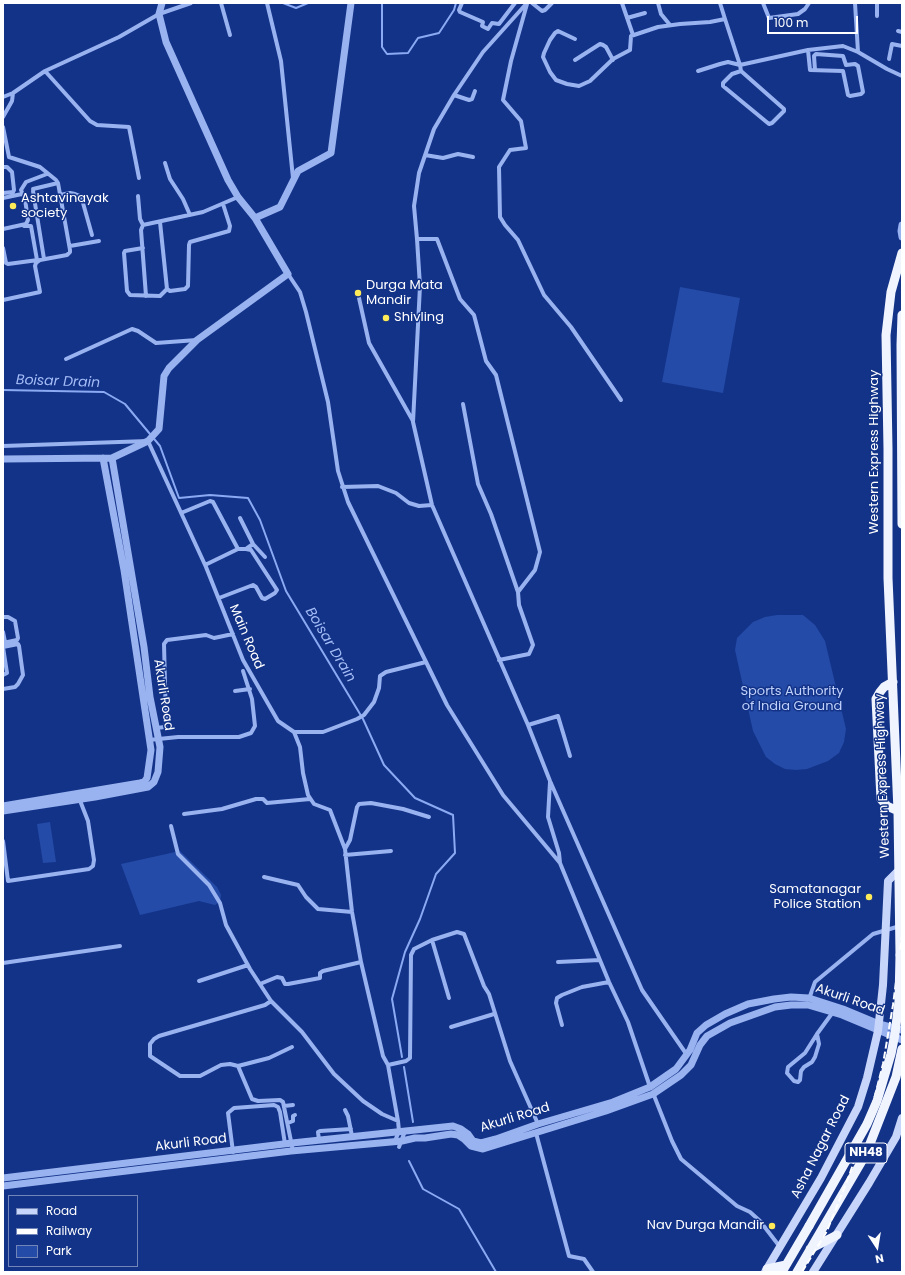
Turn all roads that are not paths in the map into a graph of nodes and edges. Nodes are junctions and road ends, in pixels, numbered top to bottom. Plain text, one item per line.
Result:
1 (162, 3) edge
2 (191, 3) edge
3 (221, 3) edge
4 (267, 3) edge
5 (351, 3) edge
6 (462, 3) edge
7 (527, 3) edge
8 (532, 3) edge
9 (552, 3) edge
10 (622, 3) edge
11 (658, 3) edge
12 (720, 3) edge
13 (763, 3) edge
14 (809, 3) edge
15 (855, 3) edge
16 (877, 3) edge
17 (515, 4) edge
18 (522, 8) junction
19 (645, 13) dead end
20 (159, 14) junction
21 (877, 16) dead end
22 (627, 18) junction
23 (502, 19) junction
24 (725, 19) junction
25 (508, 23) junction
26 (670, 25) junction
27 (633, 35) junction
28 (230, 36) dead end
29 (575, 39) dead end
30 (902, 46) edge
31 (808, 50) junction
32 (858, 52) junction
33 (889, 59) dead end
34 (575, 60) dead end
35 (613, 60) junction
36 (740, 65) junction
37 (846, 65) junction
38 (814, 70) junction
39 (45, 71) junction
40 (698, 71) dead end
41 (741, 71) junction
42 (842, 71) junction
43 (902, 76) edge
44 (475, 91) dead end
45 (13, 93) junction
46 (454, 95) junction
47 (3, 96) edge
48 (3, 117) edge
49 (3, 127) edge
50 (425, 155) junction
51 (473, 156) dead end
52 (166, 163) dead end
53 (3, 168) edge
54 (47, 174) junction
55 (139, 178) dead end
56 (294, 180) junction
57 (58, 183) junction
58 (22, 188) junction
59 (14, 190) junction
60 (3, 193) edge
61 (22, 194) junction
62 (60, 195) junction
63 (138, 196) dead end
64 (238, 197) junction
65 (3, 198) edge
66 (223, 204) junction
67 (190, 215) junction
68 (255, 218) junction
69 (160, 222) junction
70 (902, 225) edge
71 (143, 226) junction
72 (3, 230) edge
73 (92, 235) dead end
74 (902, 237) edge
75 (417, 239) junction
76 (99, 241) dead end
77 (70, 246) junction
78 (3, 248) edge
79 (143, 248) junction
80 (902, 253) edge
81 (40, 260) junction
82 (288, 274) junction
83 (168, 289) junction
84 (146, 296) junction
85 (359, 298) dead end
86 (3, 300) edge
87 (902, 315) edge
88 (197, 340) junction
89 (66, 359) dead end
90 (621, 400) dead end
91 (463, 404) dead end
92 (413, 422) junction
93 (148, 441) junction
94 (3, 446) edge
95 (104, 458) junction
96 (112, 458) junction
97 (3, 459) edge
98 (342, 487) junction
99 (432, 505) junction
100 (181, 513) junction
101 (240, 518) dead end
102 (902, 524) edge
103 (253, 544) junction
104 (238, 549) junction
105 (246, 549) junction
106 (265, 557) dead end
107 (205, 565) junction
108 (518, 592) junction
109 (219, 598) junction
110 (3, 617) edge
111 (3, 632) edge
112 (233, 634) junction
113 (4, 645) edge
114 (144, 647) junction
115 (136, 648) junction
116 (499, 660) junction
117 (426, 662) junction
118 (243, 671) dead end
119 (3, 675) edge
120 (143, 676) junction
121 (893, 682) junction
122 (3, 689) edge
123 (250, 689) junction
124 (235, 692) dead end
125 (528, 725) junction
126 (156, 728) junction
127 (148, 729) junction
128 (294, 732) junction
129 (158, 739) junction
130 (149, 740) junction
131 (570, 756) dead end
132 (879, 756) junction
133 (896, 756) junction
134 (147, 778) junction
135 (550, 781) junction
136 (154, 782) junction
137 (129, 788) junction
138 (79, 796) junction
139 (310, 799) junction
140 (56, 800) junction
141 (3, 806) edge
142 (898, 810) junction
143 (3, 811) edge
144 (184, 814) dead end
145 (429, 817) dead end
146 (171, 826) dead end
147 (3, 841) edge
148 (345, 849) junction
149 (391, 851) dead end
150 (345, 855) junction
151 (560, 863) junction
152 (899, 870) junction
153 (264, 877) dead end
154 (6, 881) edge
155 (352, 912) junction
156 (900, 926) junction
157 (886, 930) junction
158 (432, 940) junction
159 (120, 946) dead end
160 (600, 960) junction
161 (361, 962) junction
162 (558, 962) dead end
163 (3, 963) edge
164 (248, 965) junction
165 (199, 981) dead end
166 (609, 982) junction
167 (260, 984) junction
168 (448, 998) dead end
169 (271, 1001) junction
170 (809, 1002) junction
171 (833, 1012) junction
172 (494, 1014) junction
173 (562, 1025) dead end
174 (451, 1027) dead end
175 (878, 1027) junction
176 (902, 1030) edge
177 (817, 1034) junction
178 (902, 1040) edge
179 (292, 1047) dead end
180 (902, 1049) edge
181 (687, 1055) junction
182 (388, 1065) junction
183 (238, 1066) junction
184 (652, 1091) junction
185 (293, 1105) dead end
186 (284, 1106) junction
187 (345, 1110) dead end
188 (295, 1115) dead end
189 (902, 1118) edge
190 (288, 1122) junction
191 (398, 1122) junction
192 (538, 1124) junction
193 (402, 1131) junction
194 (353, 1133) junction
195 (536, 1133) junction
196 (399, 1143) junction
197 (358, 1144) junction
198 (290, 1146) junction
199 (233, 1154) junction
200 (191, 1159) junction
201 (112, 1164) junction
202 (83, 1168) junction
203 (60, 1171) junction
204 (113, 1172) junction
205 (34, 1174) junction
206 (84, 1176) junction
207 (3, 1178) edge
208 (62, 1178) junction
209 (35, 1182) junction
210 (3, 1186) edge
211 (837, 1235) junction
212 (780, 1247) junction
213 (810, 1248) junction
214 (784, 1268) edge
215 (766, 1271) edge
216 (593, 1272) edge
217 (797, 1272) edge
218 (813, 1272) edge

1 - 20 street
2 - 20 street
3 - 28 street
4 - 56 street
5 - 56 street
6 - 23 street
7 - 18 street
7 - 90 street
8 - 9 street
10 - 22 street
11 - 26 street
12 - 24 street
13 - 14 street
15 - 32 street
16 - 21 street
17 - 18 street
17 - 23 street
18 - 25 street
19 - 22 street
20 - 39 street
20 - 64 street
22 - 27 street
23 - 25 street
24 - 26 street
24 - 36 street
25 - 46 street
26 - 27 street
27 - 35 street
29 - 35 street
30 - 33 street
31 - 32 street
31 - 36 street
31 - 38 street
32 - 43 street
34 - 35 street
36 - 40 street
36 - 41 street
37 - 38 street
37 - 42 street
37 - 42 street
38 - 42 street
39 - 45 street
39 - 55 street
41 - 41 street
44 - 46 street
45 - 47 street
45 - 48 street
46 - 50 street
49 - 54 street
50 - 51 street
50 - 75 street
52 - 67 street
53 - 59 street
54 - 57 street
54 - 58 street
56 - 68 street
57 - 62 street
57 - 81 street
58 - 59 street
58 - 61 street
59 - 60 street
61 - 65 street
61 - 72 street
62 - 73 street
62 - 77 street
63 - 71 street
64 - 66 street
64 - 68 street
66 - 67 street
66 - 83 street
67 - 69 street
68 - 82 street
69 - 71 street
69 - 83 street
70 - 74 street
71 - 79 street
72 - 81 street
75 - 92 street
75 - 108 street
76 - 77 street
77 - 81 street
78 - 81 street
79 - 84 street
79 - 84 street
80 - 121 highway, Western Express Highway / NH48
81 - 86 street
82 - 88 street
82 - 98 street
83 - 84 street
85 - 92 street
87 - 102 highway, Western Express Highway
88 - 89 street
88 - 93 street
91 - 108 street
92 - 99 street
93 - 94 street
93 - 96 street
93 - 100 street, Main Road
95 - 96 street
95 - 97 street
95 - 115 street, Akurli Road
96 - 114 street, Akurli Road
98 - 99 street
98 - 117 street
99 - 116 street
100 - 104 street
100 - 107 street, Main Road
101 - 103 street
103 - 105 street
103 - 106 street
104 - 105 street
104 - 107 street
105 - 109 street
107 - 109 street, Main Road
108 - 116 street
109 - 112 street, Main Road
110 - 113 street
111 - 113 street
112 - 126 street
112 - 128 street, Main Road
113 - 119 street
113 - 122 street
114 - 115 street
114 - 120 street, Akurli Road
115 - 120 street, Akurli Road
116 - 125 street
117 - 128 street
117 - 151 street
118 - 123 street
120 - 126 street, Akurli Road
120 - 127 street, Akurli Road
121 - 132 highway
121 - 133 highway, Western Express Highway / NH48
123 - 124 street
123 - 129 street
125 - 131 street
125 - 135 street
126 - 127 street
126 - 129 street, Akurli Road
127 - 130 street, Akurli Road
128 - 139 street
129 - 130 street
129 - 136 street, Akurli Road
130 - 134 street, Akurli Road
132 - 133 highway
132 - 142 highway
133 - 142 highway, Western Express Highway / NH48
134 - 136 street
134 - 137 street
135 - 151 street
135 - 181 street
136 - 137 street
137 - 138 street
138 - 140 street
138 - 154 street
139 - 144 street
139 - 148 street
140 - 141 street
140 - 143 street
142 - 152 highway, Western Express Highway / NH48
145 - 148 street
146 - 164 street
147 - 154 street
148 - 150 street
149 - 150 street
150 - 155 street
151 - 160 street
152 - 156 highway, Western Express Highway / NH48
152 - 157 main road, Asha Nagar Road
153 - 155 street
155 - 161 street
156 - 157 street
156 - 214 highway, Western Express Highway / NH48, bridge
157 - 170 street
157 - 175 main road, Asha Nagar Road
158 - 168 street
158 - 172 street
158 - 182 street
159 - 163 street
160 - 162 street
160 - 166 street
161 - 167 street
161 - 182 street
164 - 165 street
164 - 167 street
166 - 173 street
166 - 184 street
167 - 169 street
169 - 183 street
169 - 191 street
170 - 171 street, Akurli Road
170 - 175 street, Akurli Road
170 - 181 street, Akurli Road
170 - 184 street, Akurli Road
171 - 175 street, Akurli Road
171 - 177 street
172 - 174 street
172 - 192 street
175 - 176 street, Akurli Road
175 - 178 street, Akurli Road
175 - 212 main road, Asha Nagar Road
177 - 177 street
179 - 183 street
180 - 213 highway, NH48
181 - 184 street, Akurli Road
182 - 191 street
183 - 186 street
184 - 192 street, Akurli Road
184 - 195 street, Akurli Road
184 - 212 street
185 - 186 street
186 - 190 street
187 - 194 street
188 - 190 street
189 - 211 main road
190 - 198 street
191 - 193 street
192 - 193 street, Akurli Road
193 - 194 street, Akurli Road
193 - 196 street
193 - 196 street
194 - 197 street
194 - 198 street, Akurli Road
195 - 196 street, Akurli Road
195 - 216 street
196 - 197 street, Akurli Road
197 - 198 street, Akurli Road
198 - 199 street, Akurli Road
198 - 199 street
199 - 200 street, Akurli Road
200 - 201 street, Akurli Road
200 - 204 street, Akurli Road
201 - 202 street, Akurli Road
201 - 204 street
202 - 203 street, Akurli Road
202 - 206 street
203 - 205 street, Akurli Road
203 - 208 street
204 - 206 street, Akurli Road
205 - 207 street, Akurli Road
205 - 209 street
206 - 208 street, Akurli Road
208 - 209 street, Akurli Road
209 - 210 street, Akurli Road
211 - 213 highway
211 - 218 main road
212 - 215 main road, Asha Nagar Road
213 - 217 highway, NH48
214 - 215 highway

